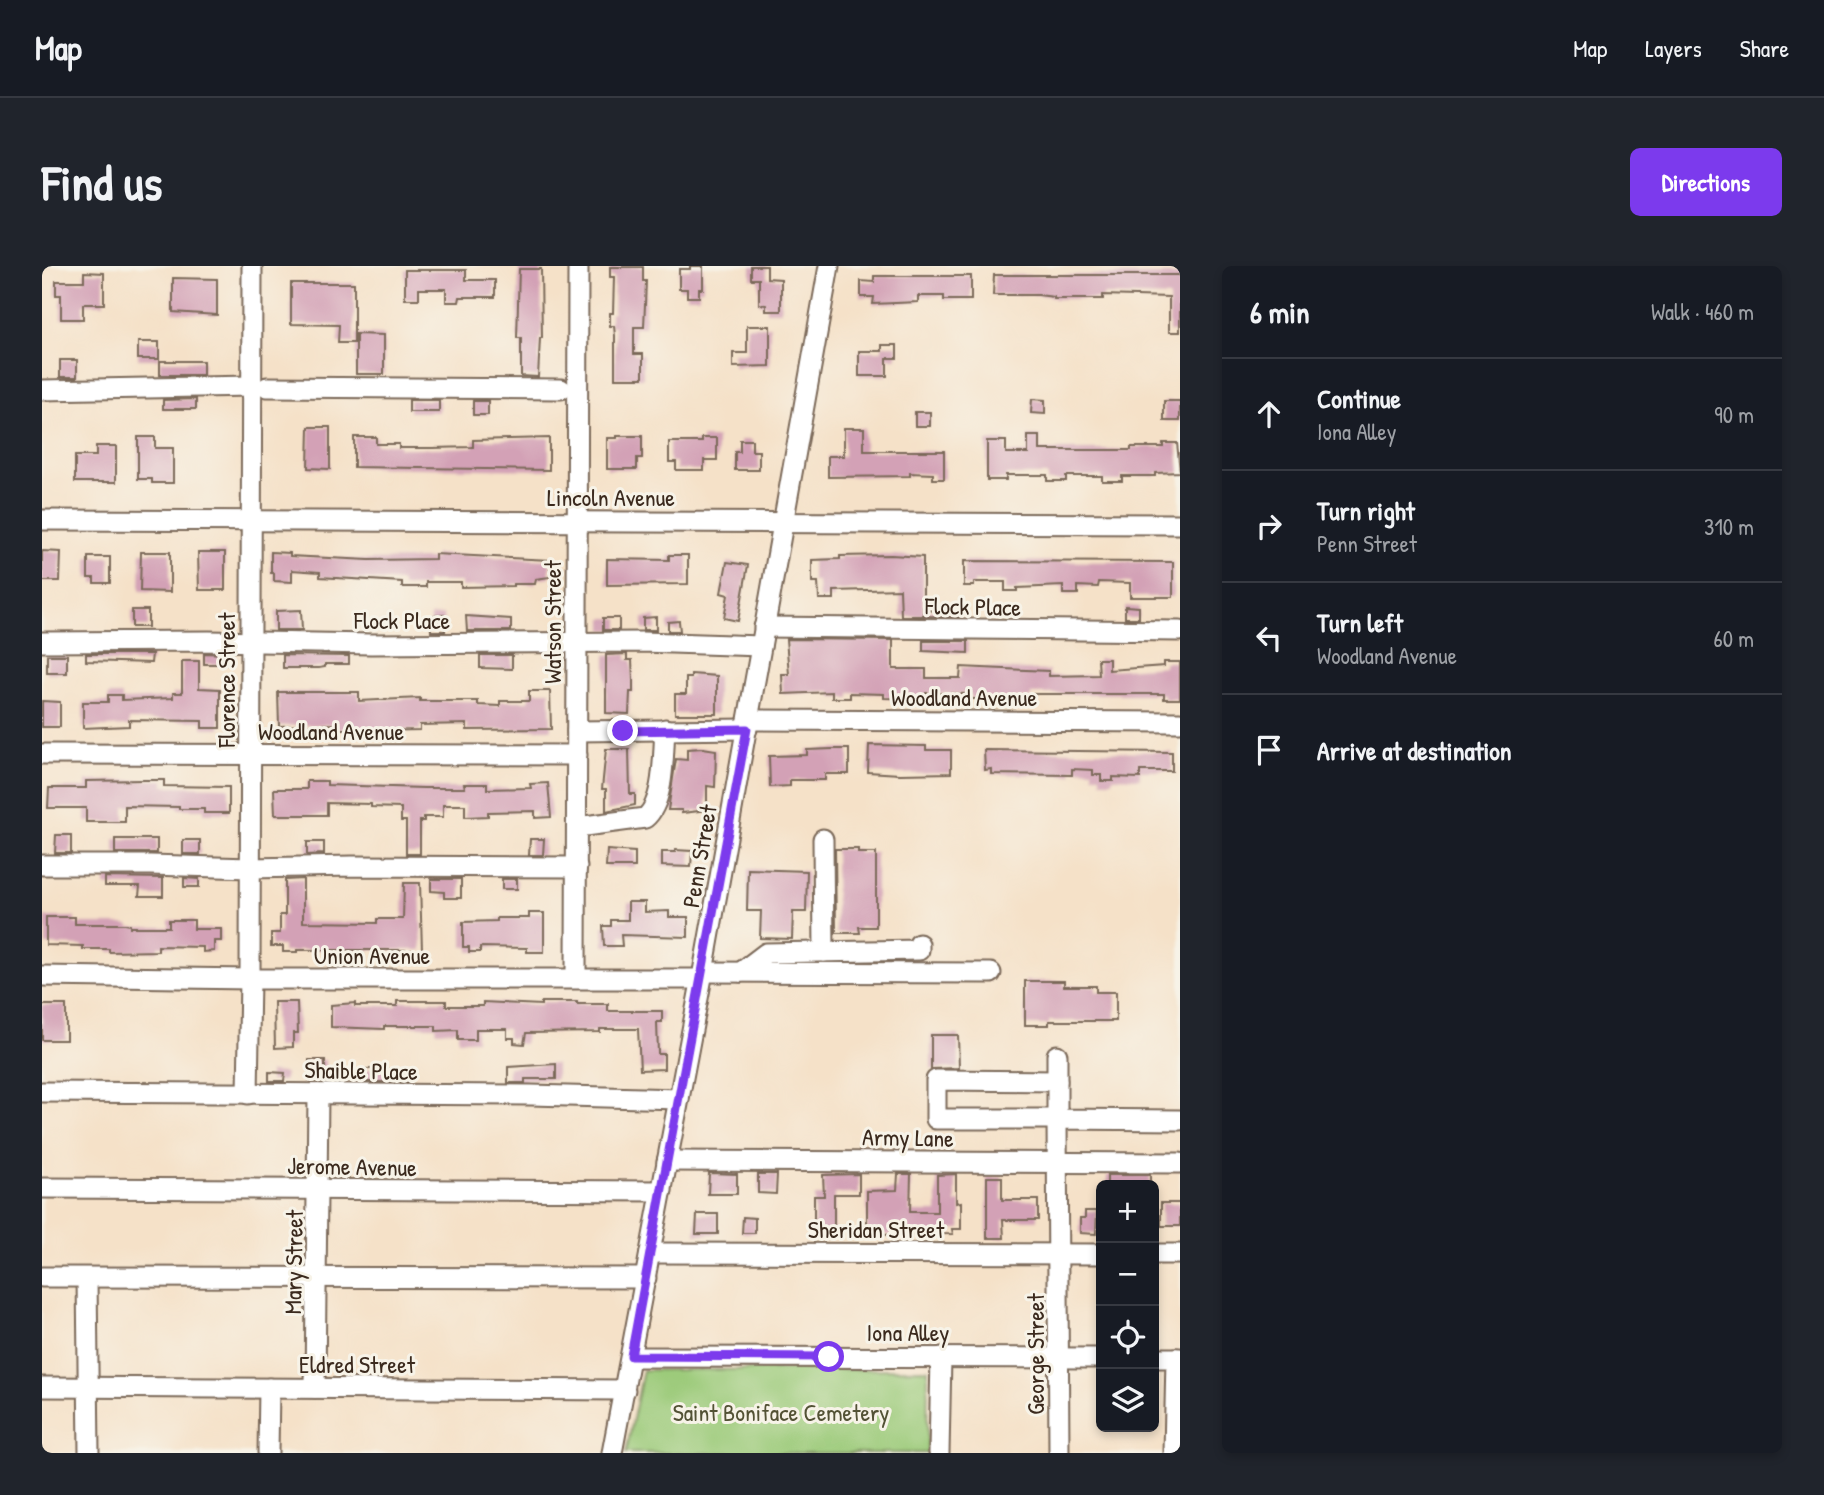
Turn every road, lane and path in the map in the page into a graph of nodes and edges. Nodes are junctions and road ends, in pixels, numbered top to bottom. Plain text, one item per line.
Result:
1 (252, 266) edge
2 (578, 266) edge
3 (829, 266) edge
4 (259, 386) junction
5 (561, 389) dead end
6 (42, 390) edge
7 (42, 520) edge
8 (251, 520) junction
9 (578, 522) junction
10 (783, 522) junction
11 (1180, 524) edge
12 (1180, 631) edge
13 (763, 636) junction
14 (42, 642) edge
15 (251, 643) junction
16 (576, 643) junction
17 (1180, 722) edge
18 (747, 724) junction
19 (665, 729) junction
20 (577, 731) junction
21 (42, 754) edge
22 (251, 755) junction
23 (577, 755) junction
24 (577, 827) junction
25 (823, 839) dead end
26 (42, 865) edge
27 (577, 867) junction
28 (250, 868) junction
29 (919, 944) dead end
30 (824, 952) junction
31 (741, 972) junction
32 (991, 973) dead end
33 (42, 976) edge
34 (702, 976) junction
35 (576, 978) junction
36 (250, 979) junction
37 (1057, 1055) dead end
38 (1058, 1080) junction
39 (42, 1092) edge
40 (248, 1094) junction
41 (318, 1094) junction
42 (679, 1099) junction
43 (1057, 1119) junction
44 (1180, 1120) edge
45 (667, 1161) junction
46 (1180, 1163) edge
47 (1058, 1164) junction
48 (42, 1188) edge
49 (318, 1190) junction
50 (662, 1191) junction
51 (650, 1253) junction
52 (1059, 1254) junction
53 (1096, 1254) edge
54 (1159, 1254) edge
55 (1180, 1254) edge
56 (42, 1277) edge
57 (87, 1278) junction
58 (317, 1278) junction
59 (646, 1278) junction
60 (631, 1356) junction
61 (940, 1357) junction
62 (1059, 1358) junction
63 (1096, 1358) edge
64 (1159, 1358) edge
65 (1178, 1358) edge
66 (42, 1387) edge
67 (89, 1387) junction
68 (269, 1388) junction
69 (315, 1388) junction
70 (625, 1390) junction
71 (89, 1453) edge
72 (268, 1453) edge
73 (612, 1453) edge
74 (939, 1453) edge
75 (1059, 1453) edge
76 (1174, 1453) edge

1 - 4 street, Florence Street
2 - 9 street, Watson Street
3 - 10 street, Penn Street
4 - 5 street
4 - 6 street
4 - 8 street, Florence Street
7 - 8 street, Lincoln Avenue
8 - 9 street, Lincoln Avenue
8 - 15 street, Florence Street
9 - 10 street, Lincoln Avenue
9 - 16 street, Watson Street
10 - 11 street, Lincoln Avenue
10 - 13 street, Penn Street
12 - 13 street, Flock Place
13 - 16 street, Flock Place
13 - 18 street, Penn Street
14 - 15 street, Flock Place
15 - 16 street, Flock Place
15 - 22 street, Florence Street
16 - 20 street, Watson Street
17 - 18 street, Woodland Avenue
18 - 19 street, Woodland Avenue
18 - 34 street, Penn Street
19 - 20 street, Woodland Avenue
19 - 24 street
20 - 23 street, Watson Street
21 - 22 street, Woodland Avenue
22 - 23 street, Woodland Avenue
22 - 28 street, Florence Street
23 - 24 street, Watson Street
24 - 27 street, Watson Street
25 - 30 street
26 - 28 street
27 - 28 street
27 - 35 street, Watson Street
28 - 36 street, Florence Street
29 - 30 street
30 - 31 street
31 - 32 street, Union Avenue
31 - 34 street, Union Avenue
33 - 36 street, Union Avenue
34 - 35 street, Union Avenue
34 - 42 street, Penn Street
35 - 36 street, Union Avenue
36 - 40 street, Florence Street
37 - 38 street
38 - 43 street
38 - 43 street
39 - 40 street, Shaible Place
40 - 41 street, Shaible Place
41 - 42 street, Shaible Place
41 - 49 street, Mary Street
42 - 45 street, Penn Street
43 - 44 street
43 - 47 street
45 - 47 street, Army Lane
45 - 50 street, Penn Street
46 - 47 street, Army Lane
47 - 52 street
48 - 49 street, Jerome Avenue
49 - 50 street, Jerome Avenue
49 - 58 street, Mary Street
50 - 51 street, Penn Street
51 - 52 street, Sheridan Street
51 - 59 street, Penn Street
52 - 53 street, Sheridan Street
52 - 62 street, George Street
54 - 55 street
56 - 57 street
57 - 58 street
57 - 67 street
58 - 59 street
58 - 69 street, Mary Street
59 - 60 street, Penn Street
60 - 61 street, Iona Alley
60 - 70 street, Penn Street
61 - 62 street, Iona Alley
61 - 74 street
62 - 63 street, Iona Alley
62 - 75 street, George Street
64 - 65 street
65 - 76 street
66 - 67 street, Eldred Street
67 - 68 street, Eldred Street
67 - 71 street
68 - 69 street, Eldred Street
68 - 72 street
69 - 70 street, Eldred Street
70 - 73 street, Penn Street

